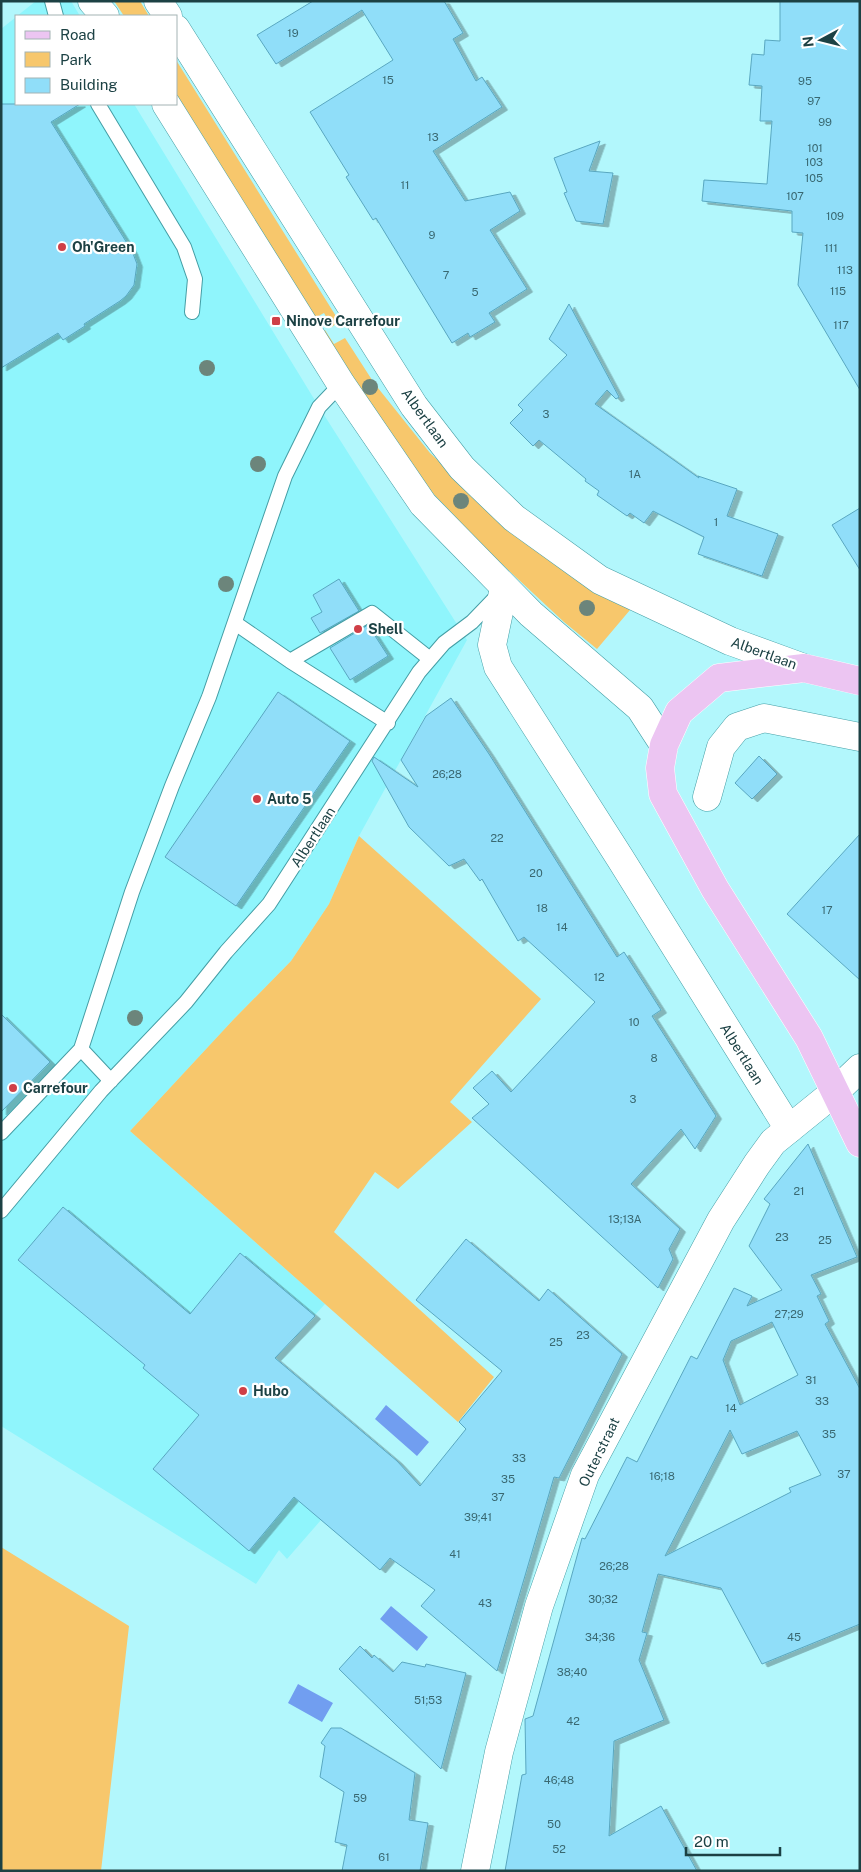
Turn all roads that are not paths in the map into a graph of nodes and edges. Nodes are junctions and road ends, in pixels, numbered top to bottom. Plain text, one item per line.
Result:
1 (52, 1) edge
2 (92, 1) edge
3 (158, 1) edge
4 (56, 15) edge
5 (104, 15) edge
6 (167, 15) edge
7 (178, 32) edge
8 (99, 105) edge
9 (167, 105) edge
10 (192, 312) dead end
11 (341, 384) junction
12 (504, 588) junction
13 (234, 623) junction
14 (430, 659) junction
15 (290, 661) junction
16 (804, 668) junction
17 (860, 681) edge
18 (388, 722) junction
19 (860, 737) edge
20 (664, 744) junction
21 (707, 797) dead end
22 (81, 1048) junction
23 (860, 1068) edge
24 (112, 1081) junction
25 (836, 1090) junction
26 (789, 1129) junction
27 (1, 1133) edge
28 (860, 1143) edge
29 (1, 1210) edge
30 (475, 1871) edge

1 - 4 lane
2 - 5 main road
3 - 6 main road
7 - 16 main road, Albertlaan
8 - 10 lane
9 - 11 main road
11 - 12 main road
11 - 13 lane
12 - 14 lane, Albertlaan
12 - 20 main road
12 - 26 main road, Albertlaan
13 - 15 lane
13 - 22 lane
14 - 15 lane
14 - 18 lane, Albertlaan
15 - 18 lane
16 - 17 main road, Albertlaan
16 - 20 main road, Albertlaan
18 - 24 lane, Albertlaan
19 - 21 main road
20 - 25 main road, Albertlaan
22 - 24 lane
22 - 27 lane
23 - 25 main road, Outerstraat
24 - 29 lane, Albertlaan
25 - 26 main road, Outerstraat
25 - 28 main road, Albertlaan
26 - 30 main road, Outerstraat

